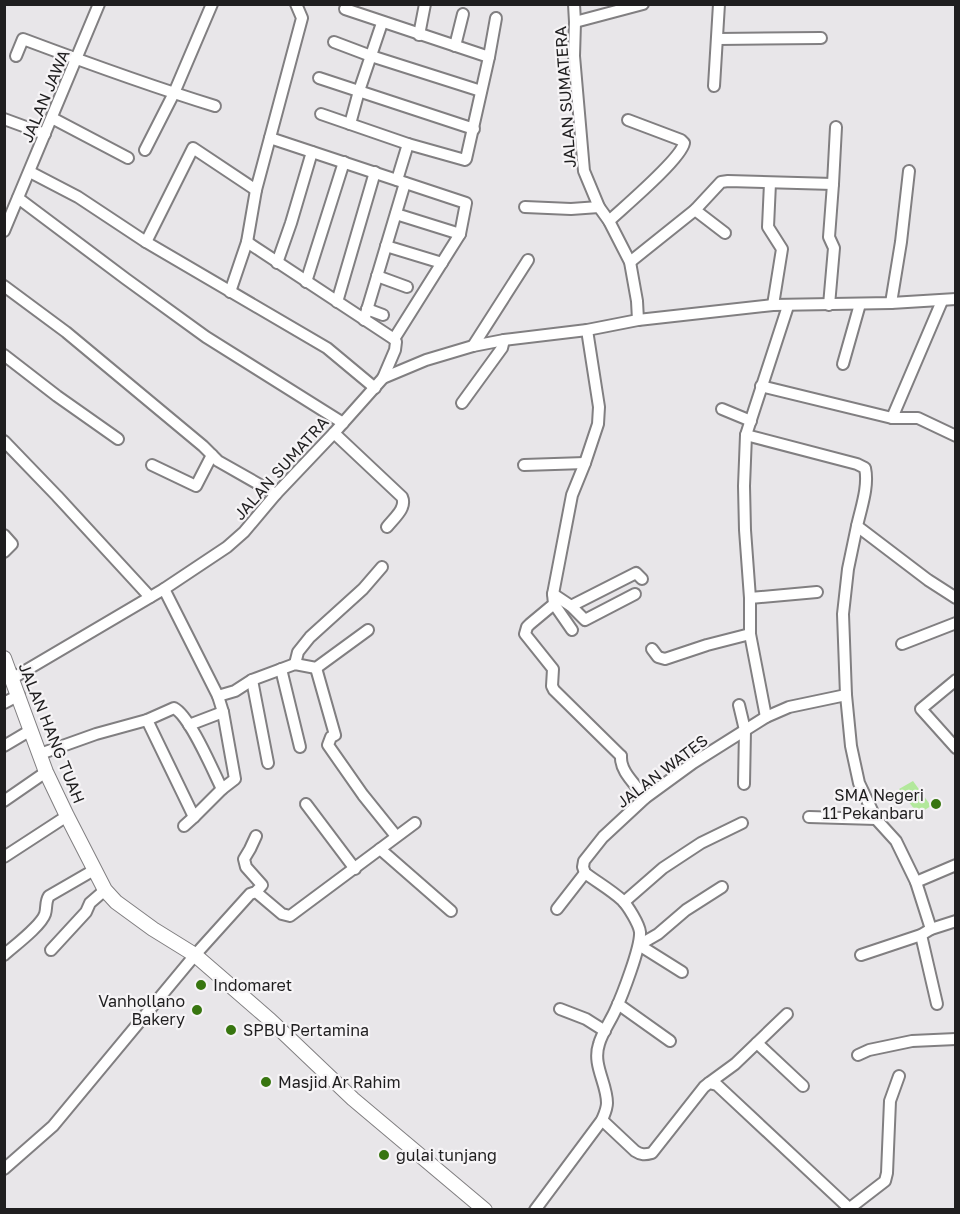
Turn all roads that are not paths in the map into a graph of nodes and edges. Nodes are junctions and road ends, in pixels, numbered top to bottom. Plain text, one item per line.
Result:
1 (99, 4) edge
2 (212, 4) edge
3 (296, 4) edge
4 (425, 4) edge
5 (574, 4) edge
6 (643, 4) edge
7 (719, 4) edge
8 (345, 9) dead end
9 (463, 14) dead end
10 (496, 18) dead end
11 (575, 22) junction
12 (382, 23) junction
13 (419, 35) junction
14 (821, 38) dead end
15 (718, 39) junction
16 (334, 42) dead end
17 (455, 46) junction
18 (16, 56) dead end
19 (370, 56) junction
20 (489, 57) junction
21 (77, 59) junction
22 (319, 78) dead end
23 (714, 87) dead end
24 (359, 91) junction
25 (482, 91) junction
26 (174, 93) junction
27 (215, 106) dead end
28 (321, 114) dead end
29 (52, 118) junction
30 (4, 119) edge
31 (628, 120) dead end
32 (350, 124) junction
33 (836, 127) dead end
34 (474, 129) junction
35 (45, 134) junction
36 (270, 138) junction
37 (408, 144) junction
38 (145, 150) dead end
39 (312, 152) junction
40 (128, 158) dead end
41 (344, 162) junction
42 (909, 171) dead end
43 (30, 172) junction
44 (375, 172) junction
45 (401, 181) junction
46 (770, 183) junction
47 (833, 184) junction
48 (256, 190) junction
49 (18, 198) junction
50 (525, 207) dead end
51 (599, 207) junction
52 (695, 210) junction
53 (396, 214) junction
54 (609, 221) junction
55 (4, 231) edge
56 (725, 233) dead end
57 (460, 234) junction
58 (146, 242) junction
59 (247, 243) junction
60 (386, 246) junction
61 (528, 260) dead end
62 (630, 262) junction
63 (277, 263) junction
64 (442, 263) junction
65 (377, 276) junction
66 (306, 282) junction
67 (4, 286) edge
68 (407, 287) dead end
69 (230, 292) junction
70 (956, 299) edge
71 (942, 301) junction
72 (337, 302) junction
73 (891, 303) junction
74 (860, 304) junction
75 (773, 305) junction
76 (829, 305) junction
77 (788, 306) junction
78 (365, 314) junction
79 (383, 315) dead end
80 (638, 320) junction
81 (587, 330) junction
82 (394, 339) junction
83 (504, 340) junction
84 (473, 346) junction
85 (4, 355) edge
86 (843, 364) dead end
87 (383, 378) junction
88 (761, 386) junction
89 (375, 388) junction
90 (462, 403) dead end
91 (722, 409) dead end
92 (892, 418) junction
93 (751, 421) junction
94 (343, 423) junction
95 (334, 433) junction
96 (746, 435) junction
97 (956, 436) edge
98 (118, 439) dead end
99 (4, 441) edge
100 (212, 455) junction
101 (585, 463) junction
102 (152, 465) dead end
103 (524, 465) dead end
104 (276, 494) junction
105 (857, 526) junction
106 (387, 527) dead end
107 (4, 535) edge
108 (4, 552) edge
109 (382, 567) dead end
110 (642, 579) dead end
111 (164, 589) junction
112 (817, 592) dead end
113 (635, 594) dead end
114 (150, 597) junction
115 (750, 598) junction
116 (956, 598) edge
117 (553, 599) junction
118 (571, 606) junction
119 (956, 623) edge
120 (368, 630) dead end
121 (573, 630) dead end
122 (750, 634) junction
123 (902, 644) dead end
124 (652, 649) dead end
125 (4, 658) edge
126 (295, 664) junction
127 (316, 668) junction
128 (281, 669) junction
129 (13, 678) junction
130 (252, 680) junction
131 (956, 680) edge
132 (19, 695) junction
133 (846, 695) junction
134 (218, 696) junction
135 (4, 703) edge
136 (739, 705) dead end
137 (223, 712) junction
138 (766, 717) junction
139 (147, 720) junction
140 (189, 725) junction
141 (31, 730) junction
142 (745, 730) junction
143 (4, 746) edge
144 (300, 747) dead end
145 (956, 748) edge
146 (40, 754) junction
147 (268, 763) dead end
148 (46, 772) junction
149 (744, 784) dead end
150 (222, 789) junction
151 (645, 798) junction
152 (4, 801) edge
153 (306, 804) dead end
154 (67, 816) junction
155 (194, 817) junction
156 (809, 817) dead end
157 (876, 819) junction
158 (742, 823) dead end
159 (415, 824) dead end
160 (184, 826) dead end
161 (256, 836) dead end
162 (396, 836) junction
163 (380, 849) junction
164 (4, 857) edge
165 (956, 865) edge
166 (355, 869) junction
167 (94, 870) junction
168 (585, 873) junction
169 (916, 882) junction
170 (722, 887) dead end
171 (105, 890) junction
172 (256, 892) junction
173 (624, 902) junction
174 (557, 909) dead end
175 (451, 911) dead end
176 (956, 921) edge
177 (926, 932) junction
178 (639, 945) junction
179 (51, 950) dead end
180 (4, 955) edge
181 (195, 955) junction
182 (861, 955) dead end
183 (682, 972) dead end
184 (618, 1004) junction
185 (937, 1004) dead end
186 (560, 1009) dead end
187 (787, 1014) dead end
188 (605, 1031) junction
189 (956, 1039) edge
190 (670, 1041) dead end
191 (757, 1043) junction
192 (858, 1055) dead end
193 (898, 1076) dead end
194 (709, 1083) junction
195 (803, 1086) dead end
196 (602, 1120) junction
197 (4, 1169) edge
198 (485, 1209) edge
199 (535, 1209) edge
200 (851, 1209) edge

1 - 21 street, JALAN JAWA
2 - 26 street
3 - 36 street
4 - 13 street
5 - 11 street, JALAN SUMATERA
6 - 11 street
7 - 15 street
8 - 12 street
9 - 17 street
10 - 20 street
11 - 51 street, JALAN SUMATERA
12 - 13 street
12 - 19 street
13 - 17 street
14 - 15 street
15 - 23 street
16 - 19 street
17 - 20 street
18 - 21 street
19 - 24 street
19 - 25 street
20 - 25 street
21 - 26 street
21 - 29 street, JALAN JAWA
22 - 24 street
24 - 32 street
24 - 34 street
25 - 34 street
26 - 27 street
26 - 38 street
28 - 32 street
29 - 35 street, JALAN JAWA
29 - 40 street
30 - 35 street
31 - 54 street
32 - 37 street
33 - 47 street
34 - 37 street
35 - 43 street, JALAN JAWA
36 - 39 street
36 - 48 street
37 - 45 street
39 - 41 street
39 - 63 street
41 - 44 street
41 - 66 street
42 - 73 street
43 - 49 street, JALAN JAWA
43 - 58 street
44 - 45 street
44 - 72 street
45 - 53 street
45 - 57 street
46 - 47 street
46 - 52 street
46 - 75 street
47 - 76 street
48 - 58 street
48 - 59 street
49 - 55 street, JALAN JAWA
49 - 94 street
50 - 51 street
51 - 54 street, JALAN SUMATERA
52 - 56 street
52 - 62 street
53 - 57 street
53 - 60 street
54 - 62 street, JALAN SUMATERA
57 - 64 street
58 - 69 street
59 - 63 street
59 - 69 street
60 - 64 street
60 - 65 street
61 - 84 street
62 - 80 street, JALAN SUMATERA
63 - 66 street
64 - 82 street
65 - 68 street
65 - 78 street
66 - 72 street
67 - 100 street
69 - 89 street
70 - 71 street, JALAN SUMATRA
71 - 73 street, JALAN SUMATRA
71 - 92 street
72 - 78 street
73 - 74 street, JALAN SUMATRA
74 - 76 street, JALAN SUMATRA
74 - 86 street
75 - 77 street, JALAN SUMATRA
75 - 80 street, JALAN SUMATRA
76 - 77 street, JALAN SUMATRA
77 - 88 street
78 - 79 street
78 - 82 street
80 - 81 street, JALAN SUMATRA
81 - 83 street, JALAN SUMATRA
81 - 101 street
82 - 87 street
83 - 84 street, JALAN SUMATRA
83 - 90 street
84 - 87 street, JALAN SUMATRA
85 - 98 street
87 - 89 street, JALAN SUMATRA
88 - 92 street
88 - 93 street
89 - 94 street, JALAN SUMATRA
91 - 93 street
92 - 97 street
93 - 96 street
94 - 95 street, JALAN SUMATRA
95 - 104 street, JALAN SUMATRA
95 - 106 street
96 - 105 street
96 - 115 street
99 - 114 street
100 - 102 street
100 - 104 street
101 - 103 street
101 - 117 street
104 - 111 street, JALAN SUMATRA
105 - 116 street
105 - 133 street
107 - 108 street
109 - 126 street
110 - 118 street
111 - 114 street, JALAN SUMATRA
111 - 134 street
112 - 115 street
113 - 118 street
114 - 129 street, JALAN SUMATRA
115 - 122 street
117 - 118 street
117 - 121 street
117 - 151 street
119 - 123 street
120 - 127 street
122 - 124 street
122 - 138 street
125 - 129 main road, JALAN HANG TUAH
126 - 127 street
126 - 128 street
127 - 162 street
128 - 130 street
128 - 144 street
129 - 132 main road, JALAN HANG TUAH
130 - 134 street
130 - 147 street
131 - 145 street
132 - 135 street
132 - 141 main road, JALAN HANG TUAH
133 - 138 street, JALAN WATES
133 - 157 street
134 - 137 street
136 - 142 street
137 - 140 street
137 - 150 street
138 - 142 street, JALAN WATES
139 - 140 street
139 - 146 street
139 - 155 street
140 - 150 street
141 - 143 street
141 - 146 main road, JALAN HANG TUAH
142 - 149 street
142 - 151 street, JALAN WATES
146 - 148 main road, JALAN HANG TUAH
148 - 152 street
148 - 154 main road, JALAN HANG TUAH
150 - 155 street
151 - 168 street, JALAN WATES
153 - 166 street
154 - 164 street
154 - 167 main road, JALAN HANG TUAH
155 - 160 street
156 - 157 street
157 - 169 street
158 - 173 street
159 - 162 street
161 - 172 street
162 - 163 street
163 - 166 street
163 - 175 street
165 - 169 street
166 - 172 street
167 - 171 main road, JALAN HANG TUAH
167 - 180 street
168 - 173 street
168 - 174 street, JALAN WATES
169 - 177 street
170 - 178 street
171 - 179 street
171 - 181 main road, JALAN HANG TUAH
172 - 181 street
173 - 178 street
176 - 177 street
177 - 182 street
177 - 185 street
178 - 183 street
178 - 184 street
181 - 197 street
181 - 198 main road, JALAN HANG TUAH
184 - 188 street
184 - 190 street
186 - 188 street
187 - 191 street
188 - 196 street
189 - 192 street
191 - 194 street
191 - 195 street
193 - 200 street
194 - 196 street
194 - 200 street
196 - 199 street

